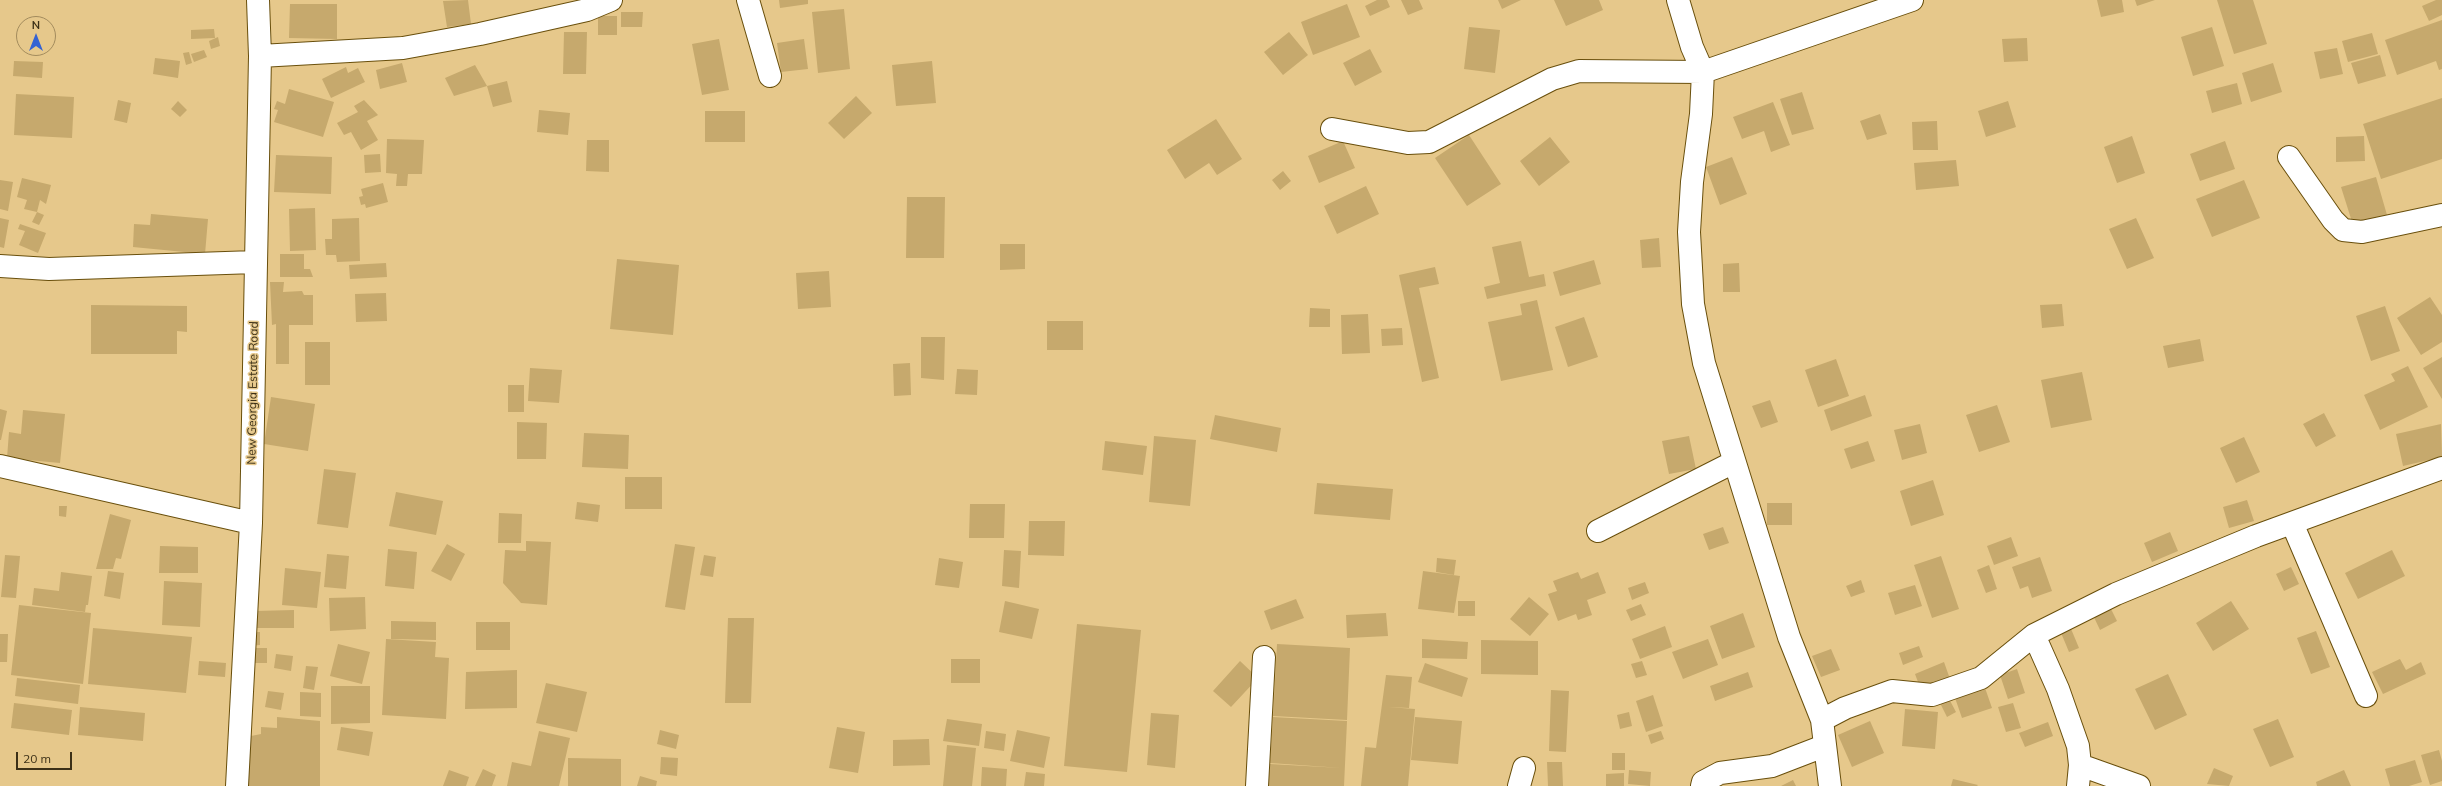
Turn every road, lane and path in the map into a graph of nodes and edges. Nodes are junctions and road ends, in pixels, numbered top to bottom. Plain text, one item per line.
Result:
1 (258, 0) edge
2 (611, 0) edge
3 (748, 0) edge
4 (1678, 0) edge
5 (1912, 0) edge
6 (260, 56) junction
7 (1702, 72) junction
8 (770, 76) dead end
9 (1332, 129) dead end
10 (2289, 157) dead end
11 (2442, 215) edge
12 (255, 262) junction
13 (0, 266) edge
14 (1734, 462) junction
15 (0, 466) edge
16 (2442, 468) edge
17 (251, 523) junction
18 (2292, 523) junction
19 (1598, 530) dead end
20 (2034, 635) junction
21 (1264, 657) dead end
22 (2366, 696) dead end
23 (1822, 720) junction
24 (1824, 746) junction
25 (2080, 765) junction
26 (237, 786) edge
27 (1257, 786) edge
28 (1702, 786) edge
29 (1830, 786) edge
30 (2078, 786) edge
31 (2139, 786) edge

1 - 6 street, New Georgia Estate Road
2 - 6 street
3 - 8 street
4 - 7 street
5 - 7 street
6 - 12 street, New Georgia Estate Road
7 - 9 street
7 - 14 street
10 - 11 street
12 - 13 street
12 - 17 street, New Georgia Estate Road
14 - 19 street
14 - 23 street
15 - 17 street
16 - 18 street
17 - 26 street, New Georgia Estate Road
18 - 20 street
18 - 22 street
20 - 23 street
20 - 25 street
21 - 27 street
23 - 24 street
24 - 28 street
24 - 29 street
25 - 30 street
25 - 31 street

